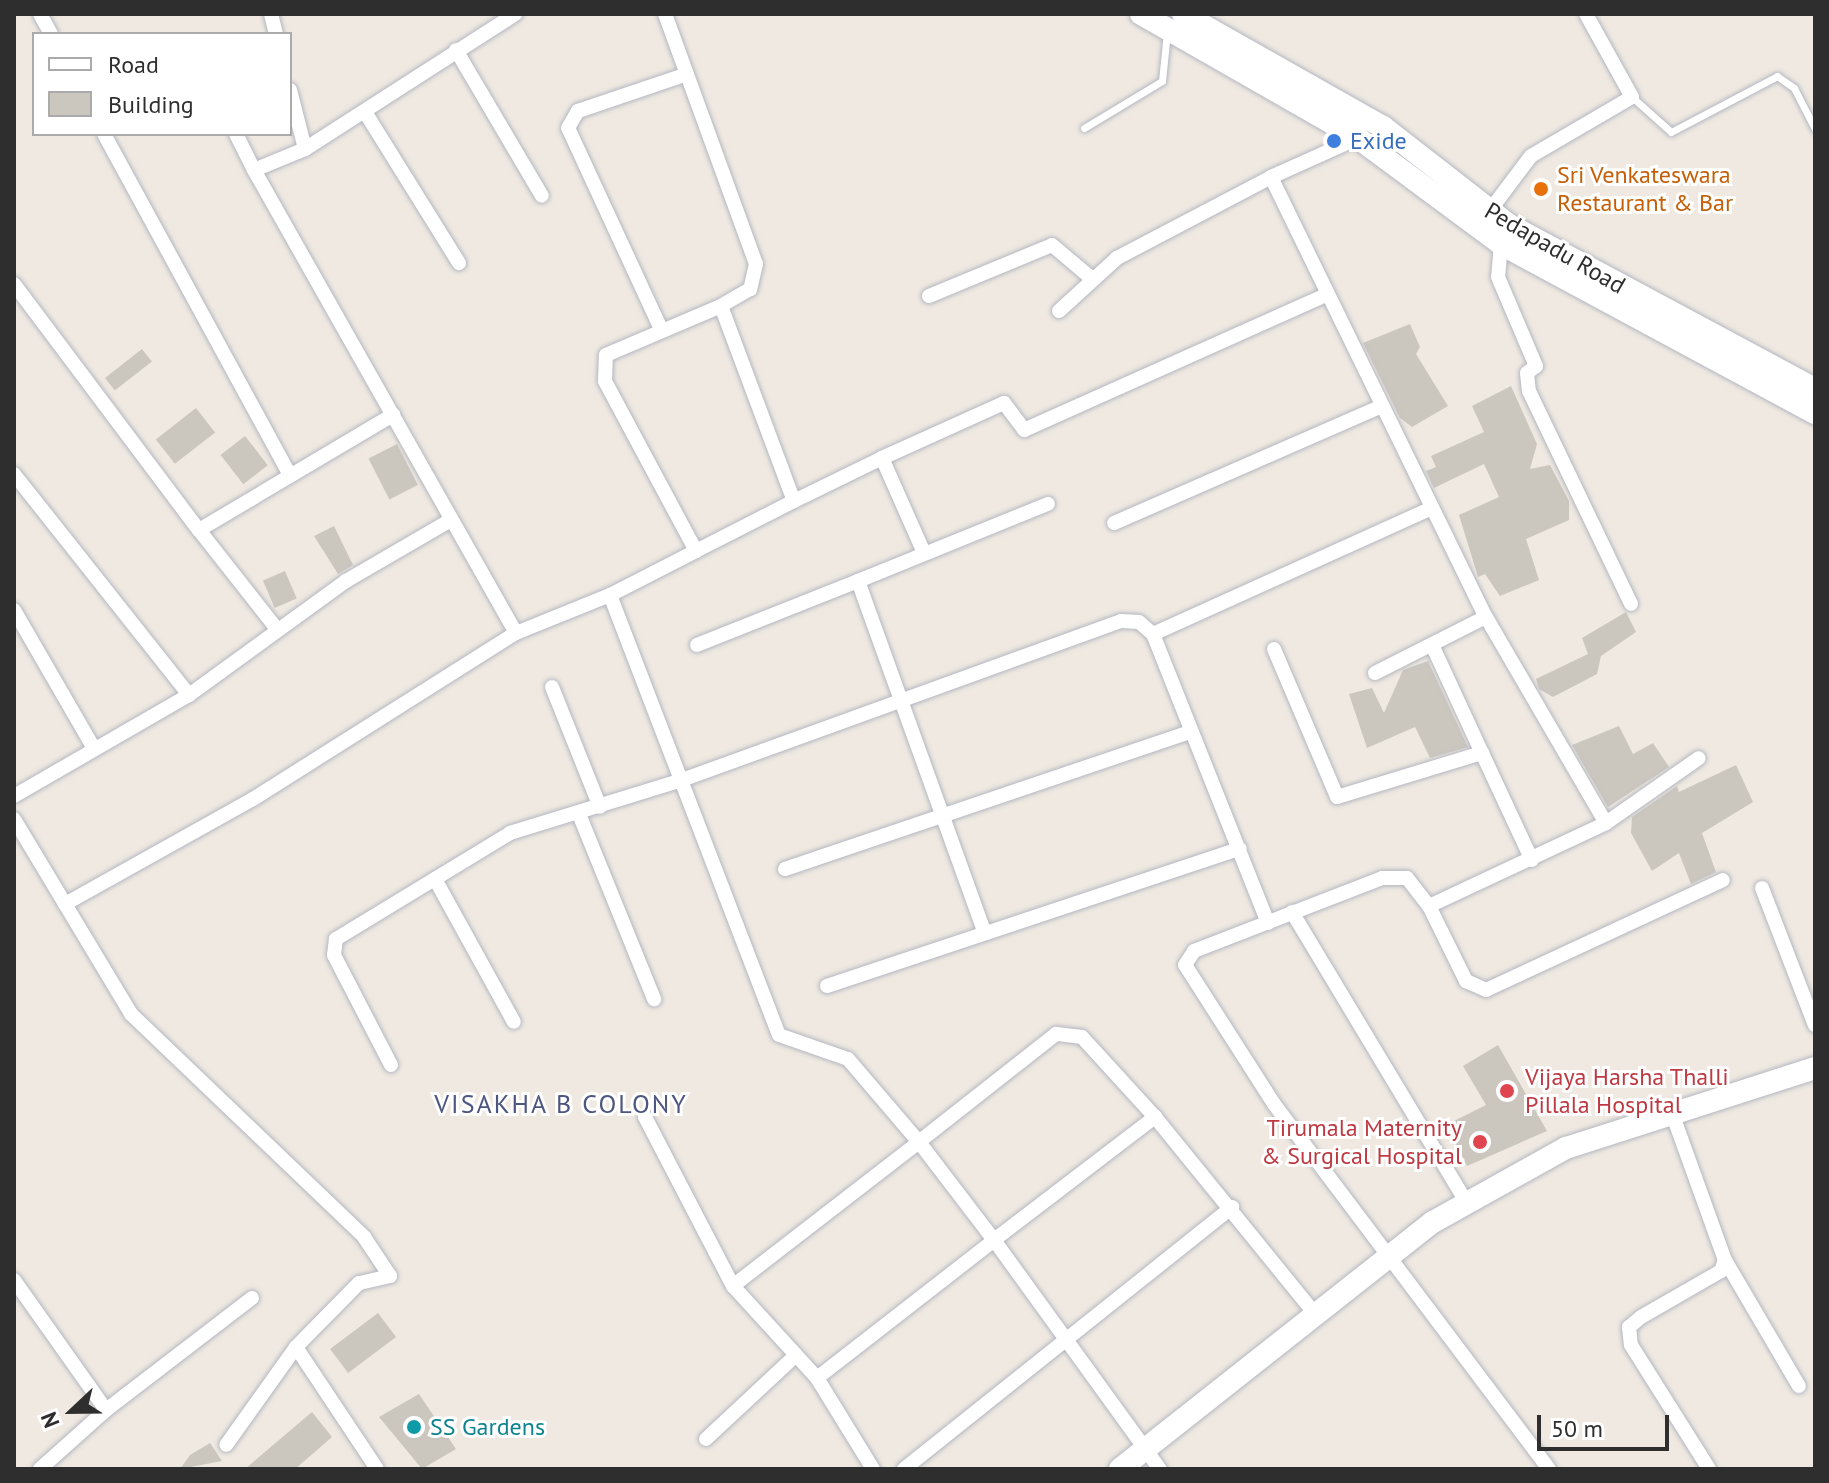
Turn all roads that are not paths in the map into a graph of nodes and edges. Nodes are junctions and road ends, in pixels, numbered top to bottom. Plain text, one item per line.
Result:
1 (40, 14) edge
2 (515, 14) edge
3 (665, 14) edge
4 (1141, 14) edge
5 (1586, 14) edge
6 (1175, 22) edge
7 (50, 32) edge
8 (456, 50) junction
9 (687, 74) junction
10 (1632, 97) junction
11 (292, 98) edge
12 (365, 112) junction
13 (1084, 128) dead end
14 (1815, 129) edge
15 (105, 136) edge
16 (237, 136) edge
17 (1358, 138) junction
18 (305, 149) junction
19 (254, 170) junction
20 (1271, 177) junction
21 (542, 196) dead end
22 (1488, 213) junction
23 (1501, 244) junction
24 (459, 263) dead end
25 (1091, 278) junction
26 (14, 284) edge
27 (1326, 295) junction
28 (929, 296) dead end
29 (721, 306) junction
30 (1059, 311) dead end
31 (661, 329) junction
32 (1815, 389) edge
33 (1379, 407) junction
34 (1815, 413) edge
35 (393, 415) junction
36 (882, 458) junction
37 (288, 472) junction
38 (14, 474) edge
39 (794, 501) junction
40 (1048, 504) dead end
41 (1432, 508) junction
42 (449, 521) junction
43 (1114, 523) dead end
44 (199, 530) junction
45 (696, 551) junction
46 (924, 553) junction
47 (858, 581) junction
48 (610, 595) junction
49 (1631, 604) dead end
50 (14, 610) edge
51 (1486, 617) junction
52 (276, 628) junction
53 (516, 633) junction
54 (1153, 634) junction
55 (697, 645) dead end
56 (1433, 647) junction
57 (1274, 649) dead end
58 (1375, 673) dead end
59 (552, 687) dead end
60 (189, 695) junction
61 (905, 699) junction
62 (1189, 732) junction
63 (93, 747) junction
64 (1482, 753) junction
65 (1699, 758) dead end
66 (679, 781) junction
67 (14, 796) edge
68 (600, 807) junction
69 (579, 814) junction
70 (943, 818) junction
71 (14, 819) edge
72 (1606, 823) junction
73 (1240, 849) junction
74 (1532, 860) junction
75 (785, 869) dead end
76 (435, 879) junction
77 (1723, 880) dead end
78 (1762, 888) dead end
79 (65, 904) junction
80 (1429, 906) junction
81 (1292, 912) junction
82 (1268, 923) junction
83 (985, 933) junction
84 (827, 986) dead end
85 (654, 999) dead end
86 (514, 1022) dead end
87 (1815, 1025) edge
88 (391, 1065) dead end
89 (1815, 1068) edge
90 (1672, 1113) junction
91 (645, 1117) dead end
92 (1155, 1117) junction
93 (919, 1142) junction
94 (1467, 1203) junction
95 (1232, 1207) junction
96 (994, 1240) junction
97 (1388, 1256) junction
98 (1725, 1260) junction
99 (14, 1280) edge
100 (733, 1286) junction
101 (252, 1298) dead end
102 (1315, 1314) junction
103 (1069, 1335) junction
104 (296, 1347) junction
105 (796, 1355) junction
106 (817, 1378) junction
107 (1799, 1386) dead end
108 (106, 1410) junction
109 (706, 1439) dead end
110 (226, 1445) dead end
111 (1156, 1459) edge
112 (40, 1469) edge
113 (377, 1469) edge
114 (873, 1469) edge
115 (904, 1469) edge
116 (1120, 1469) edge
117 (1549, 1469) edge
118 (1709, 1469) edge

1 - 7 street
2 - 8 street
3 - 9 street
4 - 6 main road, Pedapadu Road
5 - 10 street
6 - 13 lane
6 - 17 main road, Pedapadu Road
6 - 22 main road, Pedapadu Road
8 - 12 street
8 - 21 street
9 - 29 street
9 - 31 street
10 - 14 lane
10 - 22 street
11 - 18 street
12 - 18 street
12 - 24 street
15 - 37 street
16 - 19 street
17 - 20 street
17 - 23 main road, Pedapadu Road
18 - 19 street
19 - 35 street
20 - 25 street
20 - 27 street
22 - 32 main road, Pedapadu Road
23 - 34 main road, Pedapadu Road
23 - 49 street
25 - 28 street
25 - 30 street
26 - 44 street
27 - 33 street
27 - 36 street
29 - 31 street
29 - 39 street
31 - 45 street
33 - 41 street
33 - 43 street
35 - 37 street
35 - 42 street
36 - 39 street
36 - 46 street
37 - 44 street
38 - 60 street
39 - 45 street
40 - 46 street
41 - 51 street
41 - 54 street
42 - 52 street
42 - 53 street
44 - 52 street
45 - 48 street
46 - 47 street
47 - 55 street
47 - 61 street
48 - 53 street
48 - 66 street
50 - 63 street
51 - 56 street
51 - 72 street
52 - 60 street
53 - 79 street
54 - 61 street
54 - 62 street
56 - 58 street
56 - 64 street
57 - 64 street
59 - 68 street
60 - 63 street
61 - 66 street
61 - 70 street
62 - 70 street
62 - 73 street
63 - 67 street
64 - 74 street
65 - 72 street
66 - 68 street
66 - 93 street
68 - 69 street
69 - 76 street
69 - 85 street
70 - 75 street
70 - 83 street
71 - 79 street
72 - 74 street
73 - 82 street
73 - 83 street
74 - 80 street
76 - 86 street
76 - 88 street
77 - 80 street
78 - 87 street
79 - 104 street
80 - 81 street
81 - 82 street
81 - 94 street
82 - 97 street
83 - 84 street
89 - 90 main road
90 - 94 main road
90 - 98 street
91 - 100 street
92 - 93 street
92 - 95 street
92 - 96 street
93 - 96 street
93 - 100 street
94 - 97 main road
95 - 102 street
95 - 103 street
96 - 103 street
96 - 106 street
97 - 102 main road
97 - 117 street
98 - 107 street
98 - 118 street
99 - 108 street
100 - 105 street
101 - 108 street
102 - 111 main road
103 - 111 street
103 - 115 street
104 - 110 street
104 - 113 street
105 - 106 street
105 - 109 street
106 - 114 street
108 - 112 street
111 - 116 main road

